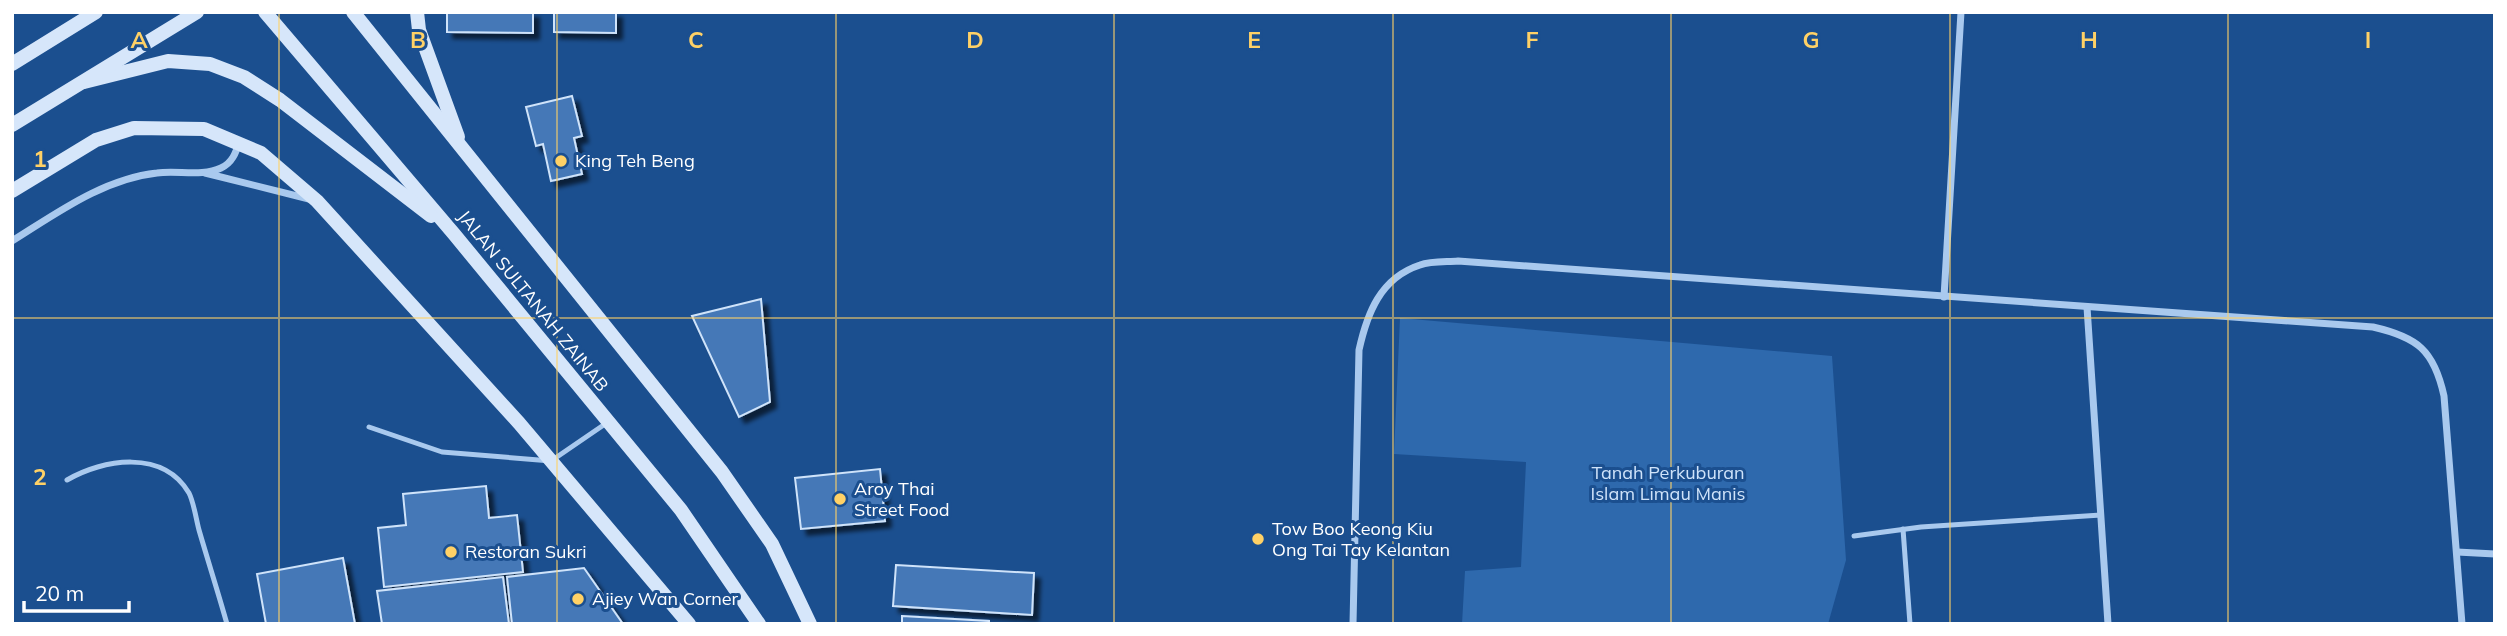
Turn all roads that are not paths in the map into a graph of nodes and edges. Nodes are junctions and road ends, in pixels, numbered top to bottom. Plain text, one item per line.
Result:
1 (96, 12) edge
2 (197, 12) edge
3 (265, 12) edge
4 (353, 12) edge
5 (417, 12) edge
6 (1961, 12) edge
7 (12, 64) edge
8 (84, 82) junction
9 (12, 125) edge
10 (239, 142) junction
11 (463, 149) junction
12 (201, 172) junction
13 (12, 191) edge
14 (317, 201) junction
15 (454, 234) junction
16 (12, 240) edge
17 (1944, 297) junction
18 (2087, 307) junction
19 (608, 422) junction
20 (369, 427) dead end
21 (551, 461) junction
22 (67, 481) dead end
23 (2101, 516) junction
24 (1903, 529) junction
25 (1854, 536) dead end
26 (2457, 552) junction
27 (2495, 554) edge
28 (227, 624) edge
29 (689, 624) edge
30 (759, 624) edge
31 (810, 624) edge
32 (1353, 624) edge
33 (1910, 624) edge
34 (2108, 624) edge
35 (2462, 624) edge

1 - 7 main road
2 - 8 main road
3 - 15 main road, JALAN SULTANAH ZAINAB
4 - 11 main road
5 - 11 main road
6 - 17 street
8 - 9 main road
8 - 15 main road
10 - 12 street
10 - 13 main road
10 - 14 main road
11 - 31 main road
12 - 14 street
12 - 16 street
14 - 21 main road
15 - 19 main road, JALAN SULTANAH ZAINAB
17 - 18 street
17 - 32 street
18 - 23 street
18 - 26 street
19 - 21 lane
19 - 30 main road, JALAN SULTANAH ZAINAB
20 - 21 lane
21 - 29 main road
22 - 28 lane
23 - 24 lane
23 - 34 street
24 - 25 lane
24 - 33 lane
26 - 27 street
26 - 35 street

